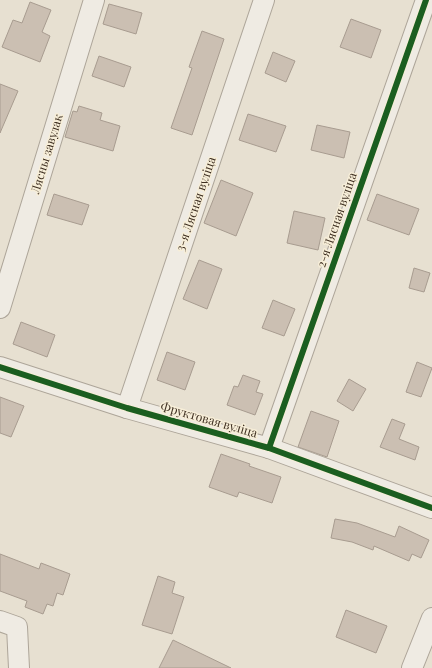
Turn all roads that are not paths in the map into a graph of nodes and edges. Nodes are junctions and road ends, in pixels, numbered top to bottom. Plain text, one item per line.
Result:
1 (94, 0) edge
2 (264, 0) edge
3 (426, 0) edge
4 (0, 308) edge
5 (0, 367) edge
6 (127, 408) junction
7 (269, 448) junction
8 (432, 508) edge
9 (432, 618) edge
10 (0, 621) edge
11 (19, 668) edge
12 (412, 668) edge

1 - 4 street, Лясны завулак
2 - 6 street, 3-я Лясная вуліца
3 - 7 street, 2-я Лясная вуліца
5 - 6 street, Фруктовая вуліца
6 - 7 street, Фруктовая вуліца
7 - 8 street, Фруктовая вуліца
9 - 12 street
10 - 11 street

